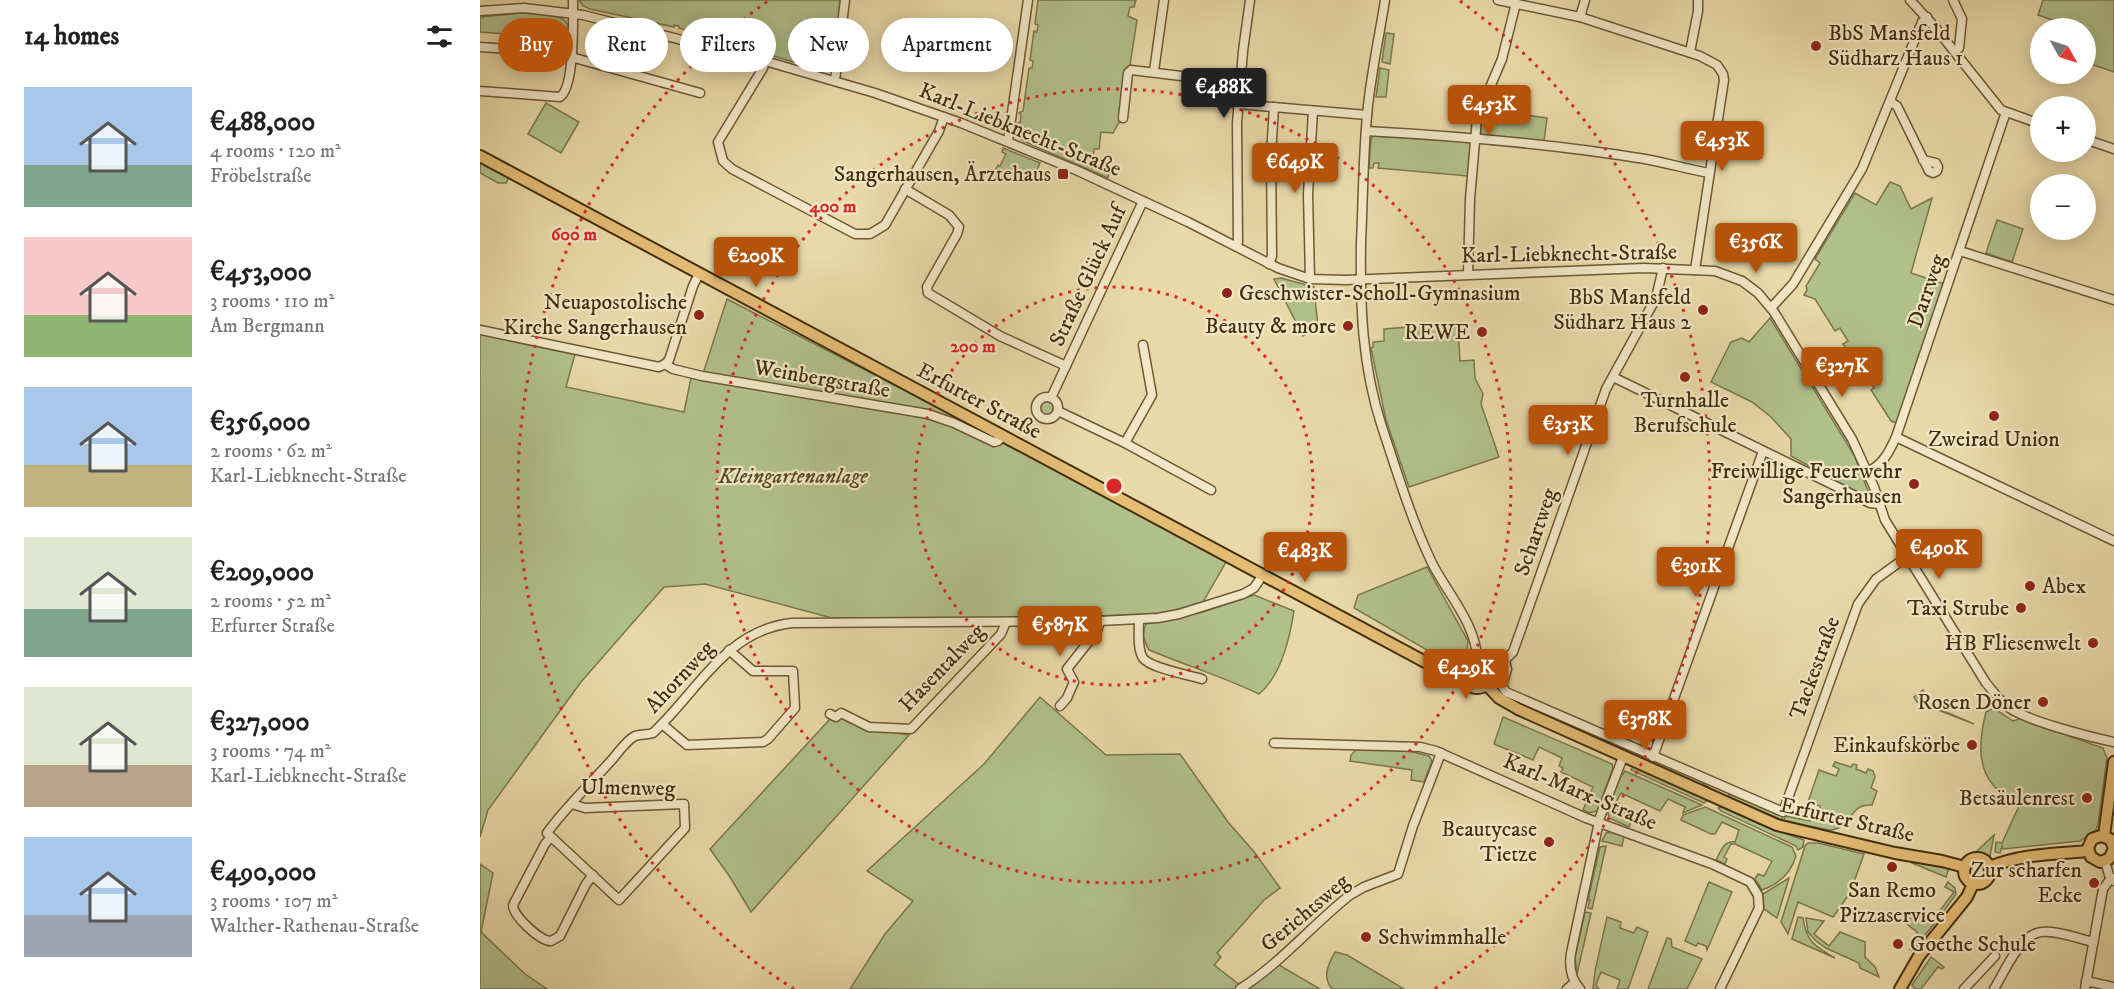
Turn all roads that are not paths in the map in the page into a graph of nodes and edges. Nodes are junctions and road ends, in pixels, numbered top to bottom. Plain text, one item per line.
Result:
1 (573, 0) edge
2 (845, 0) edge
3 (1029, 0) edge
4 (1164, 0) edge
5 (1250, 0) edge
6 (1385, 0) edge
7 (1498, 0) edge
8 (1585, 0) edge
9 (1698, 0) edge
10 (1910, 0) edge
11 (1953, 0) edge
12 (1516, 3) junction
13 (480, 11) edge
14 (573, 13) junction
15 (1580, 17) junction
16 (1927, 17) junction
17 (573, 18) edge
18 (680, 40) edge
19 (480, 47) edge
20 (498, 49) edge
21 (1690, 52) junction
22 (1955, 52) junction
23 (573, 56) edge
24 (776, 64) edge
25 (1154, 71) junction
26 (570, 72) edge
27 (761, 72) edge
28 (835, 80) junction
29 (1240, 82) junction
30 (480, 91) edge
31 (700, 93) dead end
32 (1891, 102) junction
33 (1239, 104) junction
34 (1274, 107) junction
35 (1313, 111) junction
36 (2006, 112) junction
37 (1367, 115) junction
38 (944, 117) junction
39 (1123, 118) dead end
40 (2030, 120) edge
41 (1366, 132) junction
42 (1476, 138) junction
43 (1008, 141) junction
44 (2096, 143) edge
45 (2114, 149) edge
46 (480, 156) edge
47 (1923, 160) dead end
48 (1708, 172) junction
49 (905, 189) junction
50 (1143, 201) junction
51 (1236, 246) junction
52 (1960, 250) junction
53 (1269, 264) junction
54 (1663, 268) junction
55 (1695, 270) junction
56 (699, 274) junction
57 (1468, 274) junction
58 (1310, 279) junction
59 (1360, 279) junction
60 (2114, 300) edge
61 (1771, 308) junction
62 (480, 330) edge
63 (1143, 345) dead end
64 (665, 364) junction
65 (1066, 366) junction
66 (1613, 377) junction
67 (1051, 398) junction
68 (1058, 411) junction
69 (1003, 436) junction
70 (1896, 437) junction
71 (1125, 443) junction
72 (1762, 451) junction
73 (1867, 472) junction
74 (1211, 490) dead end
75 (1879, 504) junction
76 (2114, 541) edge
77 (1908, 556) junction
78 (1262, 576) junction
79 (1139, 620) junction
80 (1100, 621) junction
81 (1005, 622) junction
82 (839, 623) joint
83 (729, 650) junction
84 (1477, 660) junction
85 (1505, 660) junction
86 (1490, 669) junction
87 (1463, 672) junction
88 (1202, 679) dead end
89 (1486, 685) junction
90 (1060, 706) dead end
91 (830, 714) dead end
92 (662, 724) junction
93 (2114, 742) edge
94 (1274, 743) dead end
95 (1441, 753) junction
96 (1623, 757) junction
97 (1653, 757) junction
98 (2114, 762) edge
99 (1728, 789) junction
100 (1722, 801) junction
101 (572, 804) junction
102 (1783, 812) joint
103 (1599, 823) junction
104 (2104, 836) junction
105 (551, 837) junction
106 (2114, 848) edge
107 (2088, 850) junction
108 (2105, 861) junction
109 (1965, 867) junction
110 (1990, 867) junction
111 (593, 875) junction
112 (2112, 880) edge
113 (1973, 884) junction
114 (2093, 942) junction
115 (1995, 956) dead end
116 (2086, 985) edge
117 (1577, 986) edge
118 (2114, 987) edge
119 (1240, 989) edge
120 (1566, 989) edge
121 (1719, 989) edge
122 (1900, 989) edge
123 (1964, 989) edge
124 (1994, 989) edge

1 - 14 street
2 - 28 street
3 - 43 street
4 - 25 street
5 - 29 street
6 - 37 street
7 - 12 street
8 - 15 street
9 - 21 street
10 - 16 street
11 - 22 street
12 - 15 street
12 - 42 street
13 - 14 street, Karl-Liebknecht-Straße
14 - 17 street
14 - 18 street, Karl-Liebknecht-Straße
15 - 21 street
16 - 22 street
16 - 32 street
19 - 20 street
21 - 48 street
22 - 36 street
23 - 31 street
24 - 28 street, Karl-Liebknecht-Straße
25 - 29 street
25 - 39 street
26 - 30 street
27 - 49 street
28 - 38 street, Karl-Liebknecht-Straße
29 - 33 street
32 - 47 street
32 - 61 street
33 - 34 street
33 - 51 street
34 - 35 street
34 - 53 street
35 - 37 street
35 - 58 street
36 - 40 street
36 - 52 street, Darrweg
37 - 41 street
38 - 43 street, Karl-Liebknecht-Straße
38 - 49 street
41 - 42 street
41 - 59 street
42 - 48 street
42 - 57 street
43 - 50 street, Karl-Liebknecht-Straße
44 - 45 street
46 - 56 main road, Erfurter Straße
48 - 55 street
49 - 65 street, Straße Glück Auf
50 - 51 street, Karl-Liebknecht-Straße
50 - 65 street, Straße Glück Auf
51 - 53 street, Karl-Liebknecht-Straße
52 - 60 street
52 - 70 street, Darrweg
53 - 58 street, Karl-Liebknecht-Straße
54 - 55 street, Karl-Liebknecht-Straße
54 - 57 street, Karl-Liebknecht-Straße
54 - 66 street, Schartweg
55 - 61 street, Karl-Liebknecht-Straße
56 - 64 street
56 - 69 main road, Erfurter Straße
57 - 59 street, Karl-Liebknecht-Straße
58 - 59 street, Karl-Liebknecht-Straße
59 - 84 street
61 - 73 street, Karl-Liebknecht-Straße
62 - 64 street, Weinbergstraße
63 - 71 street
64 - 69 street, Weinbergstraße
65 - 67 street, Straße Glück Auf
66 - 72 street
66 - 85 street, Schartweg
67 - 68 street
67 - 68 street, Straße Glück Auf
68 - 71 street, Straße Glück Auf
69 - 78 main road, Erfurter Straße
70 - 73 street, Darrweg
70 - 76 street
71 - 74 street, Straße Glück Auf
72 - 75 street
72 - 97 street
73 - 75 street, Karl-Liebknecht-Straße
75 - 77 street, Karl-Liebknecht-Straße
77 - 93 street, Karl-Liebknecht-Straße
77 - 102 street, Tackestraße
78 - 79 street, Hasentalweg
78 - 87 main road, Erfurter Straße
79 - 80 street, Hasentalweg
79 - 88 street
80 - 81 street, Hasentalweg
80 - 90 street
81 - 82 street, Hasentalweg
81 - 91 street, Hasentalweg
82 - 83 street, Ahornweg
83 - 92 street, Ahornweg
83 - 92 street
84 - 86 main road
84 - 87 main road
85 - 86 street, Schartweg
85 - 97 street, Erfurter Straße
86 - 89 main road
87 - 89 main road
89 - 96 main road, Erfurter Straße
92 - 101 street, Ahornweg
94 - 95 street, Karl-Marx-Straße
95 - 103 street, Karl-Marx-Straße
95 - 119 street, Gerichtsweg
96 - 100 main road, Erfurter Straße
96 - 103 street
97 - 99 street, Erfurter Straße
98 - 104 main road
99 - 100 street
99 - 102 street, Erfurter Straße
100 - 109 main road, Erfurter Straße
101 - 105 street, Ulmenweg
101 - 111 street, Ulmenweg
103 - 117 street
103 - 121 street, Karl-Marx-Straße
104 - 106 main road
104 - 107 main road
105 - 111 street, Ulmenweg
105 - 111 street
106 - 108 main road
107 - 108 main road
107 - 110 main road
108 - 112 street
109 - 110 main road
109 - 113 main road
110 - 113 main road
112 - 114 street
113 - 122 main road
114 - 116 street
114 - 124 street
115 - 123 street
116 - 118 street
117 - 120 street

